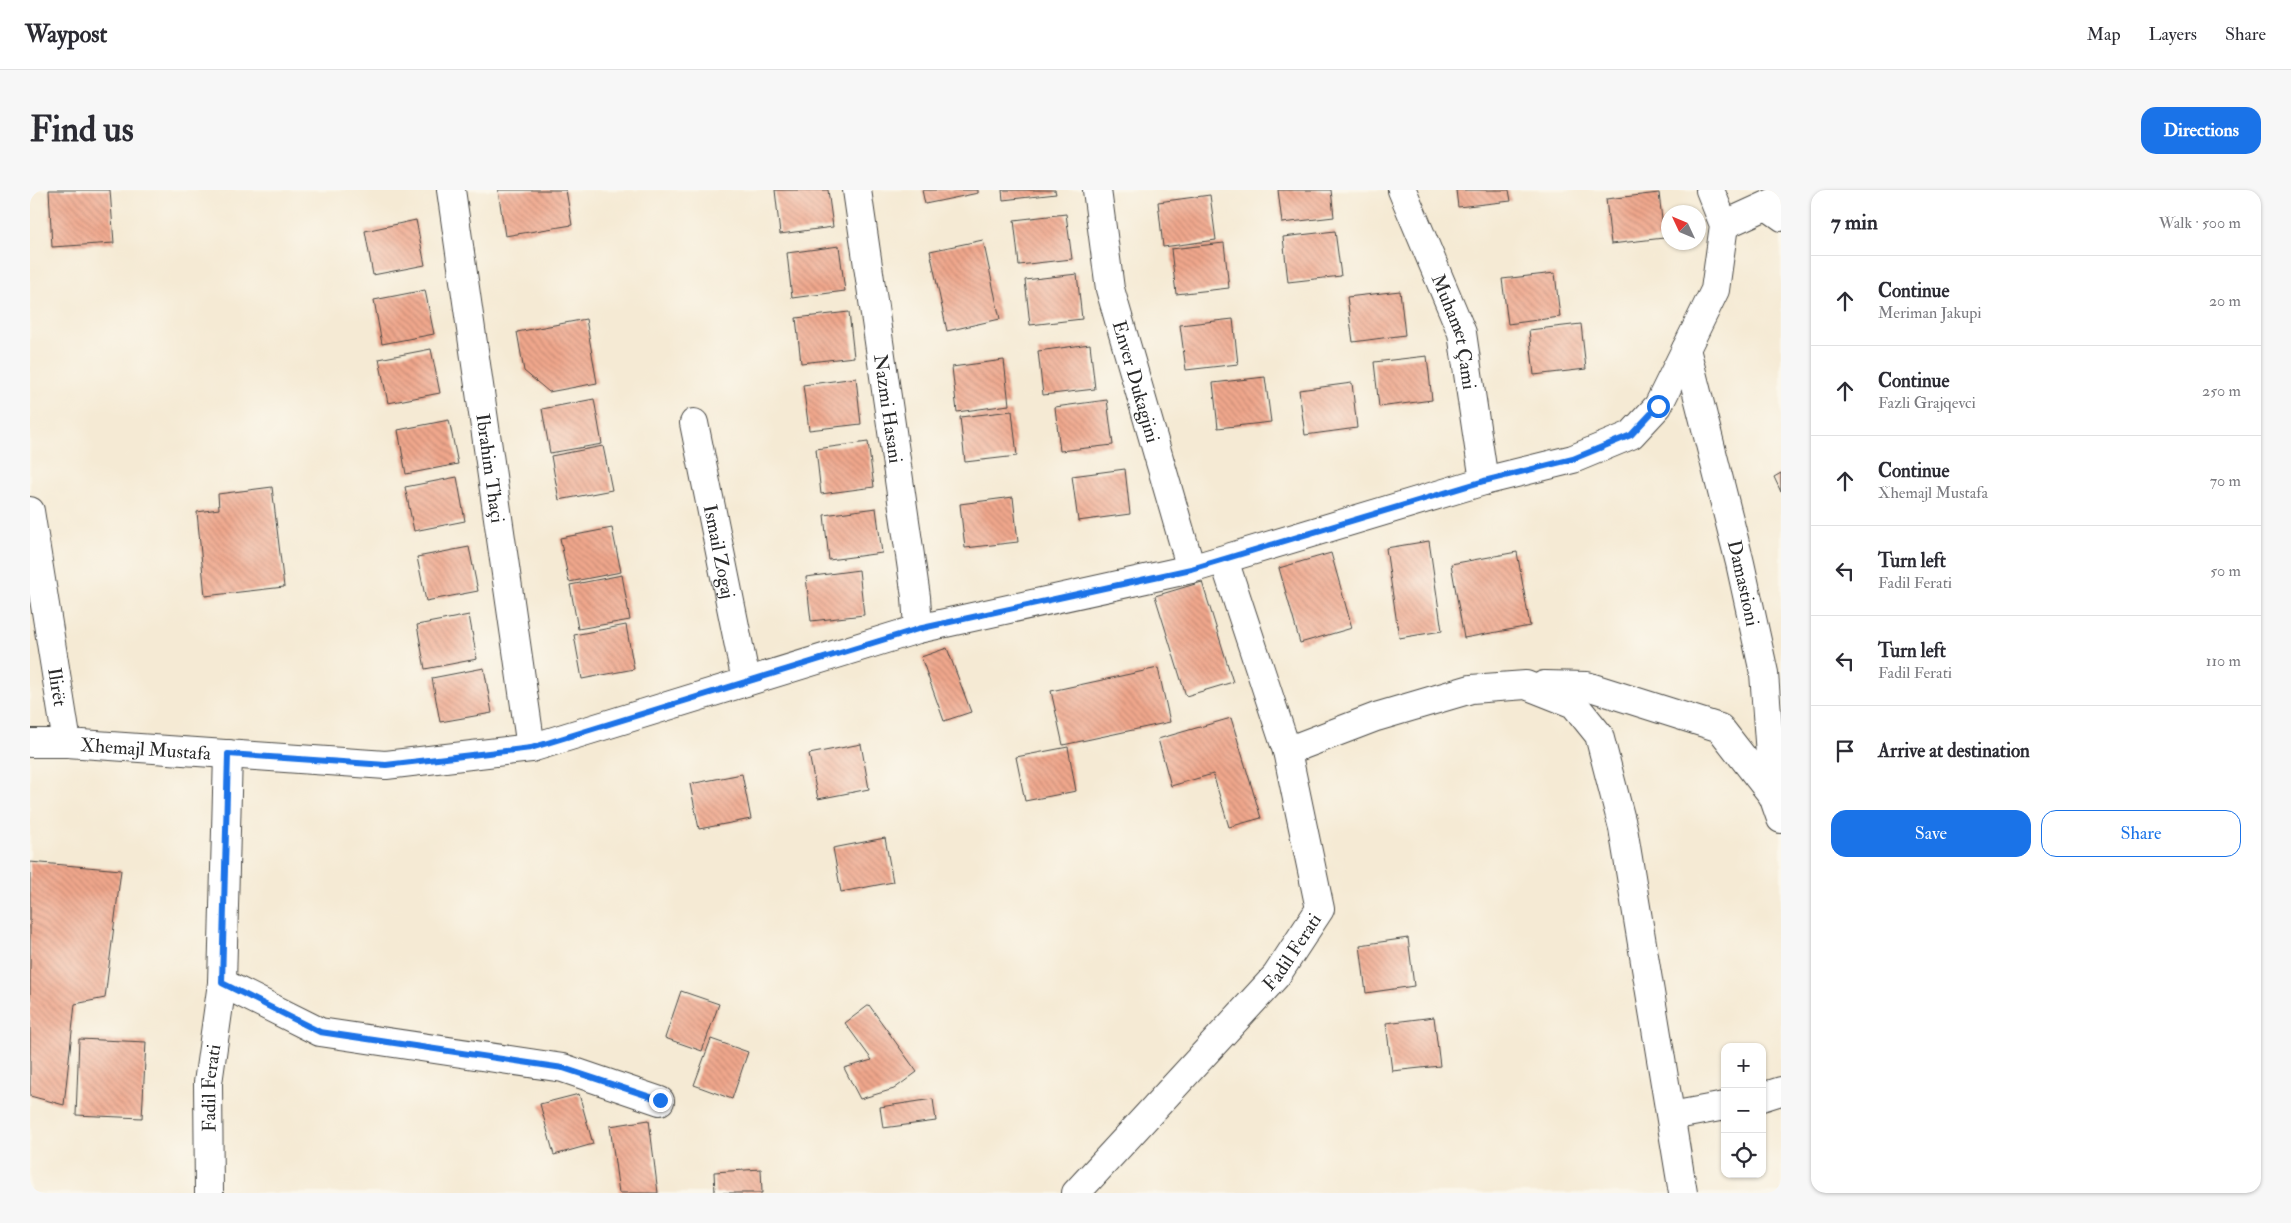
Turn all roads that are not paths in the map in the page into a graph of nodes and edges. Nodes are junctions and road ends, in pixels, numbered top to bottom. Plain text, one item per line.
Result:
1 (452, 190) edge
2 (857, 190) edge
3 (1097, 190) edge
4 (1402, 190) edge
5 (1710, 190) edge
6 (1774, 210) edge
7 (1724, 225) junction
8 (1686, 349) junction
9 (694, 423) dead end
10 (1484, 481) junction
11 (30, 511) edge
12 (1224, 560) junction
13 (1191, 569) junction
14 (918, 629) junction
15 (746, 681) junction
16 (1526, 685) junction
17 (30, 742) edge
18 (68, 743) junction
19 (531, 748) junction
20 (1287, 750) junction
21 (228, 754) junction
22 (1777, 807) edge
23 (222, 983) junction
24 (1781, 1091) edge
25 (1766, 1096) edge
26 (660, 1100) dead end
27 (1721, 1107) edge
28 (1671, 1116) junction
29 (209, 1193) edge
30 (1076, 1193) edge
31 (1683, 1193) edge

1 - 19 street, Ibrahim Thaçi
2 - 14 street, Nazmi Hasani
3 - 13 street, Enver Dukagjini
4 - 10 street, Muhamet Çami
5 - 7 street
6 - 7 street
7 - 8 street, Xhemajl Mustafa
8 - 10 street, Xhemajl Mustafa
8 - 22 street, Damastioni
9 - 15 street, Ismail Zogaj
10 - 12 street, Xhemajl Mustafa
11 - 18 street, Ilirët
12 - 13 street, Xhemajl Mustafa
12 - 20 street, Fadil Ferati
13 - 14 street, Xhemajl Mustafa
14 - 15 street, Xhemajl Mustafa
15 - 19 street, Xhemajl Mustafa
16 - 20 street
16 - 22 street
16 - 28 street
17 - 18 street, Xhemajl Mustafa
18 - 21 street, Xhemajl Mustafa
19 - 21 street, Xhemajl Mustafa
20 - 30 street, Fadil Ferati
21 - 23 street, Fadil Ferati
23 - 26 street
23 - 29 street, Fadil Ferati
24 - 25 street
27 - 28 street
28 - 31 street

